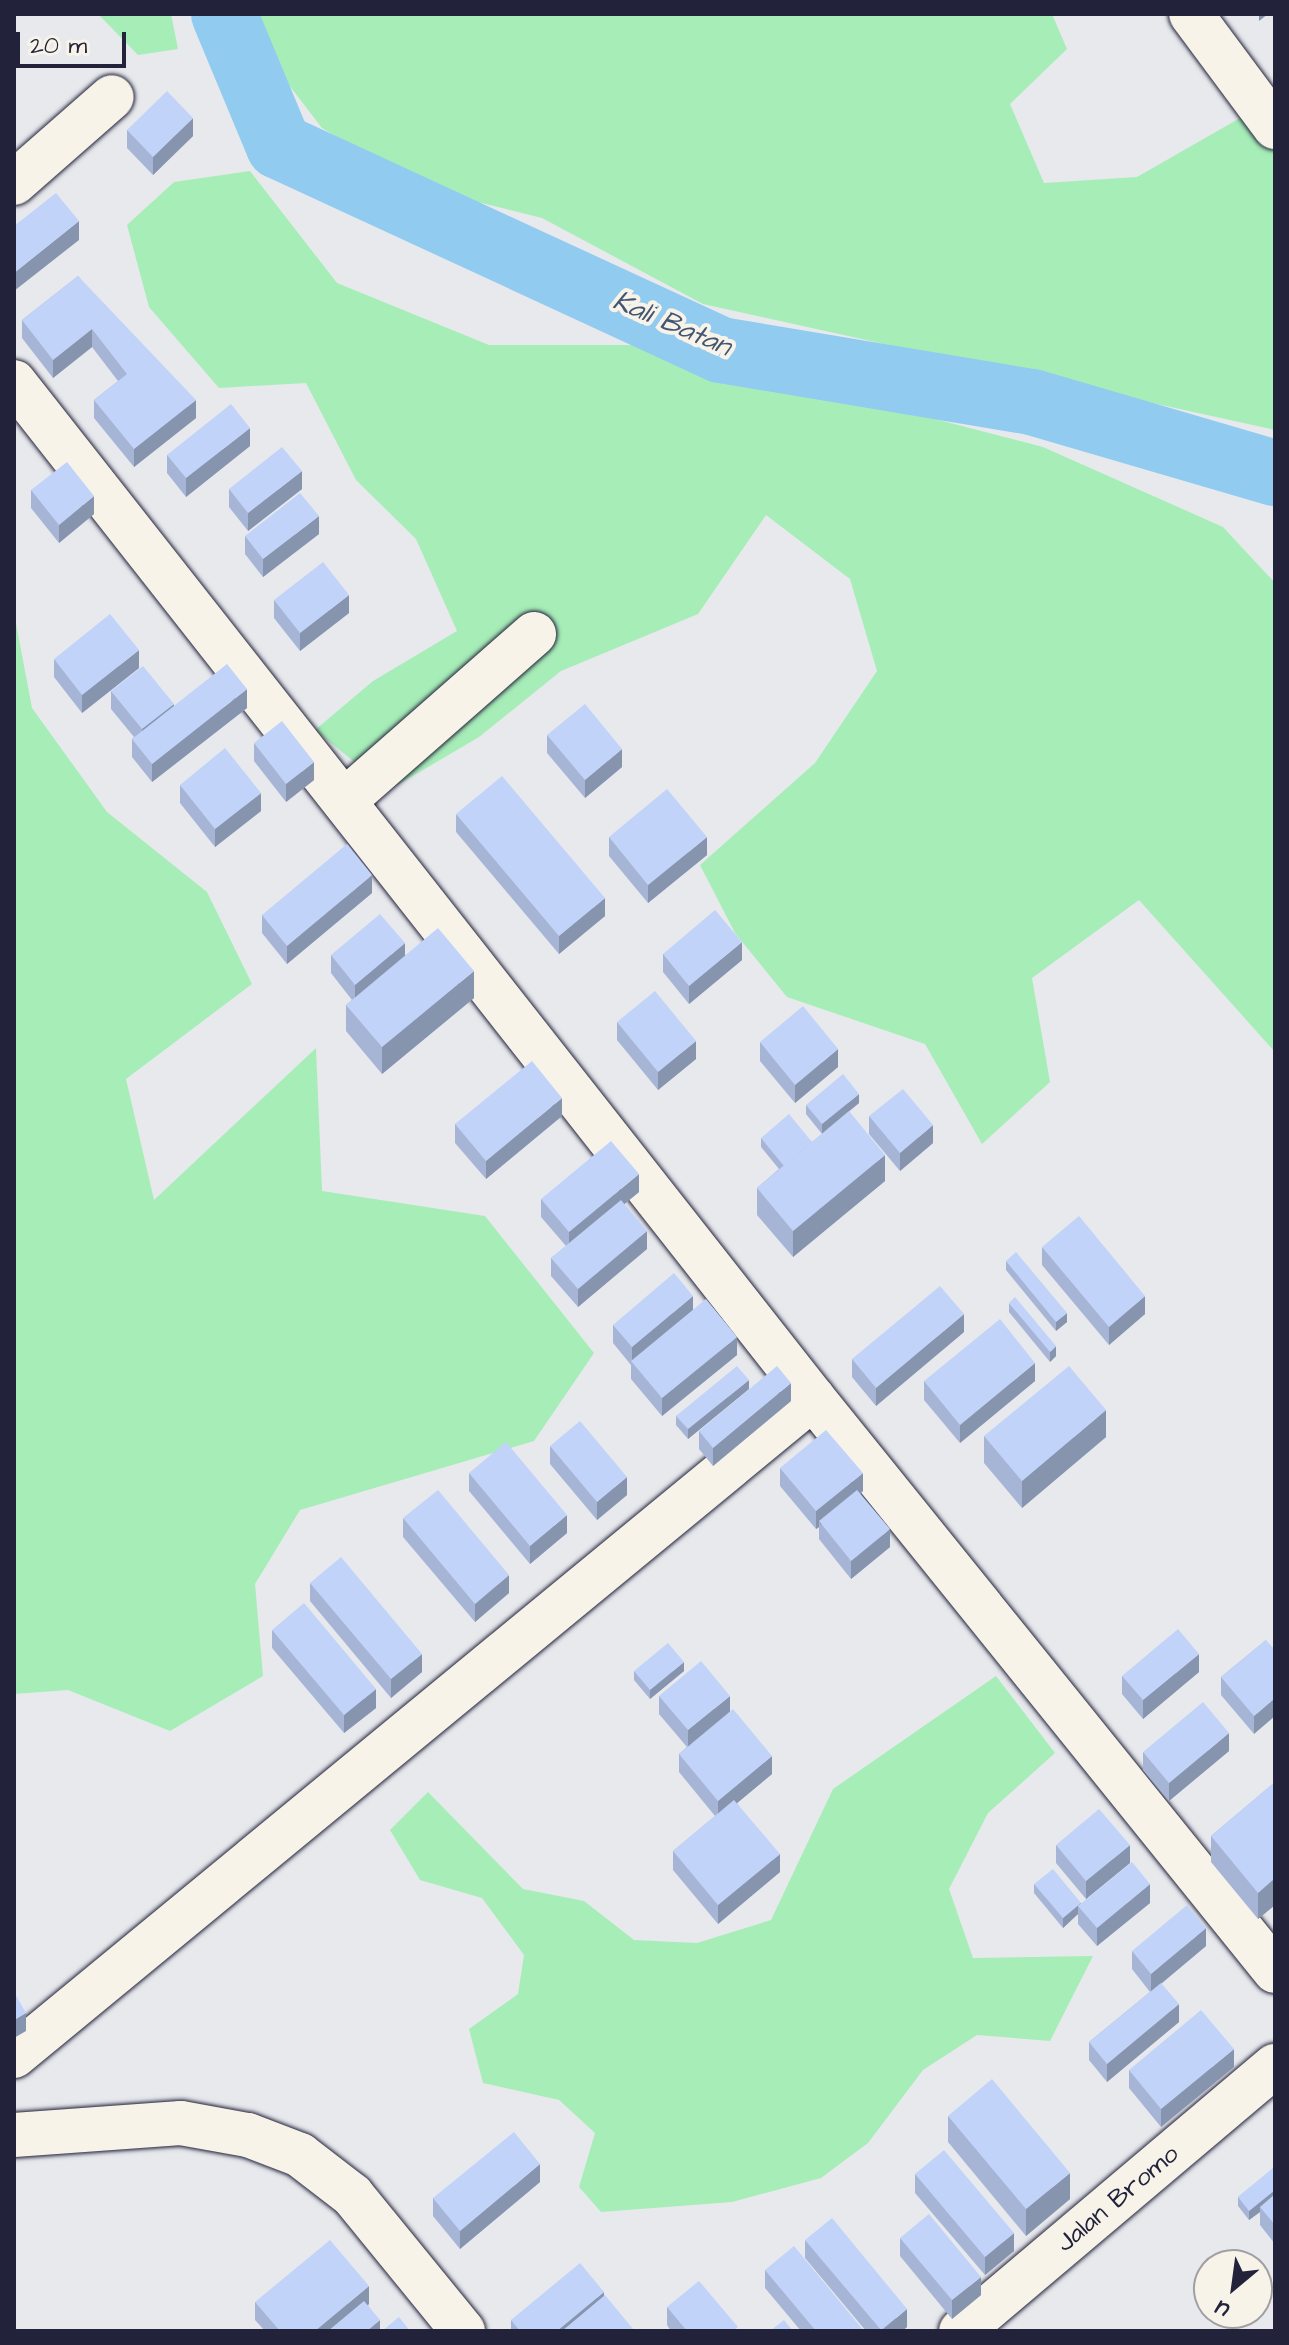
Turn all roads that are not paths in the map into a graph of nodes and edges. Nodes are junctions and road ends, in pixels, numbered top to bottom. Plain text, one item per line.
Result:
1 (1191, 14) edge
2 (112, 97) dead end
3 (1275, 127) edge
4 (14, 183) edge
5 (14, 382) edge
6 (534, 634) dead end
7 (344, 801) junction
8 (813, 1398) junction
9 (1275, 1971) edge
10 (14, 2056) edge
11 (1275, 2066) edge
12 (14, 2135) edge
13 (463, 2331) edge
14 (961, 2331) edge

1 - 3 street
2 - 4 street
5 - 7 street
6 - 7 street
7 - 8 street
8 - 9 street
8 - 10 street
11 - 14 street, Jalan Bromo
12 - 13 street

